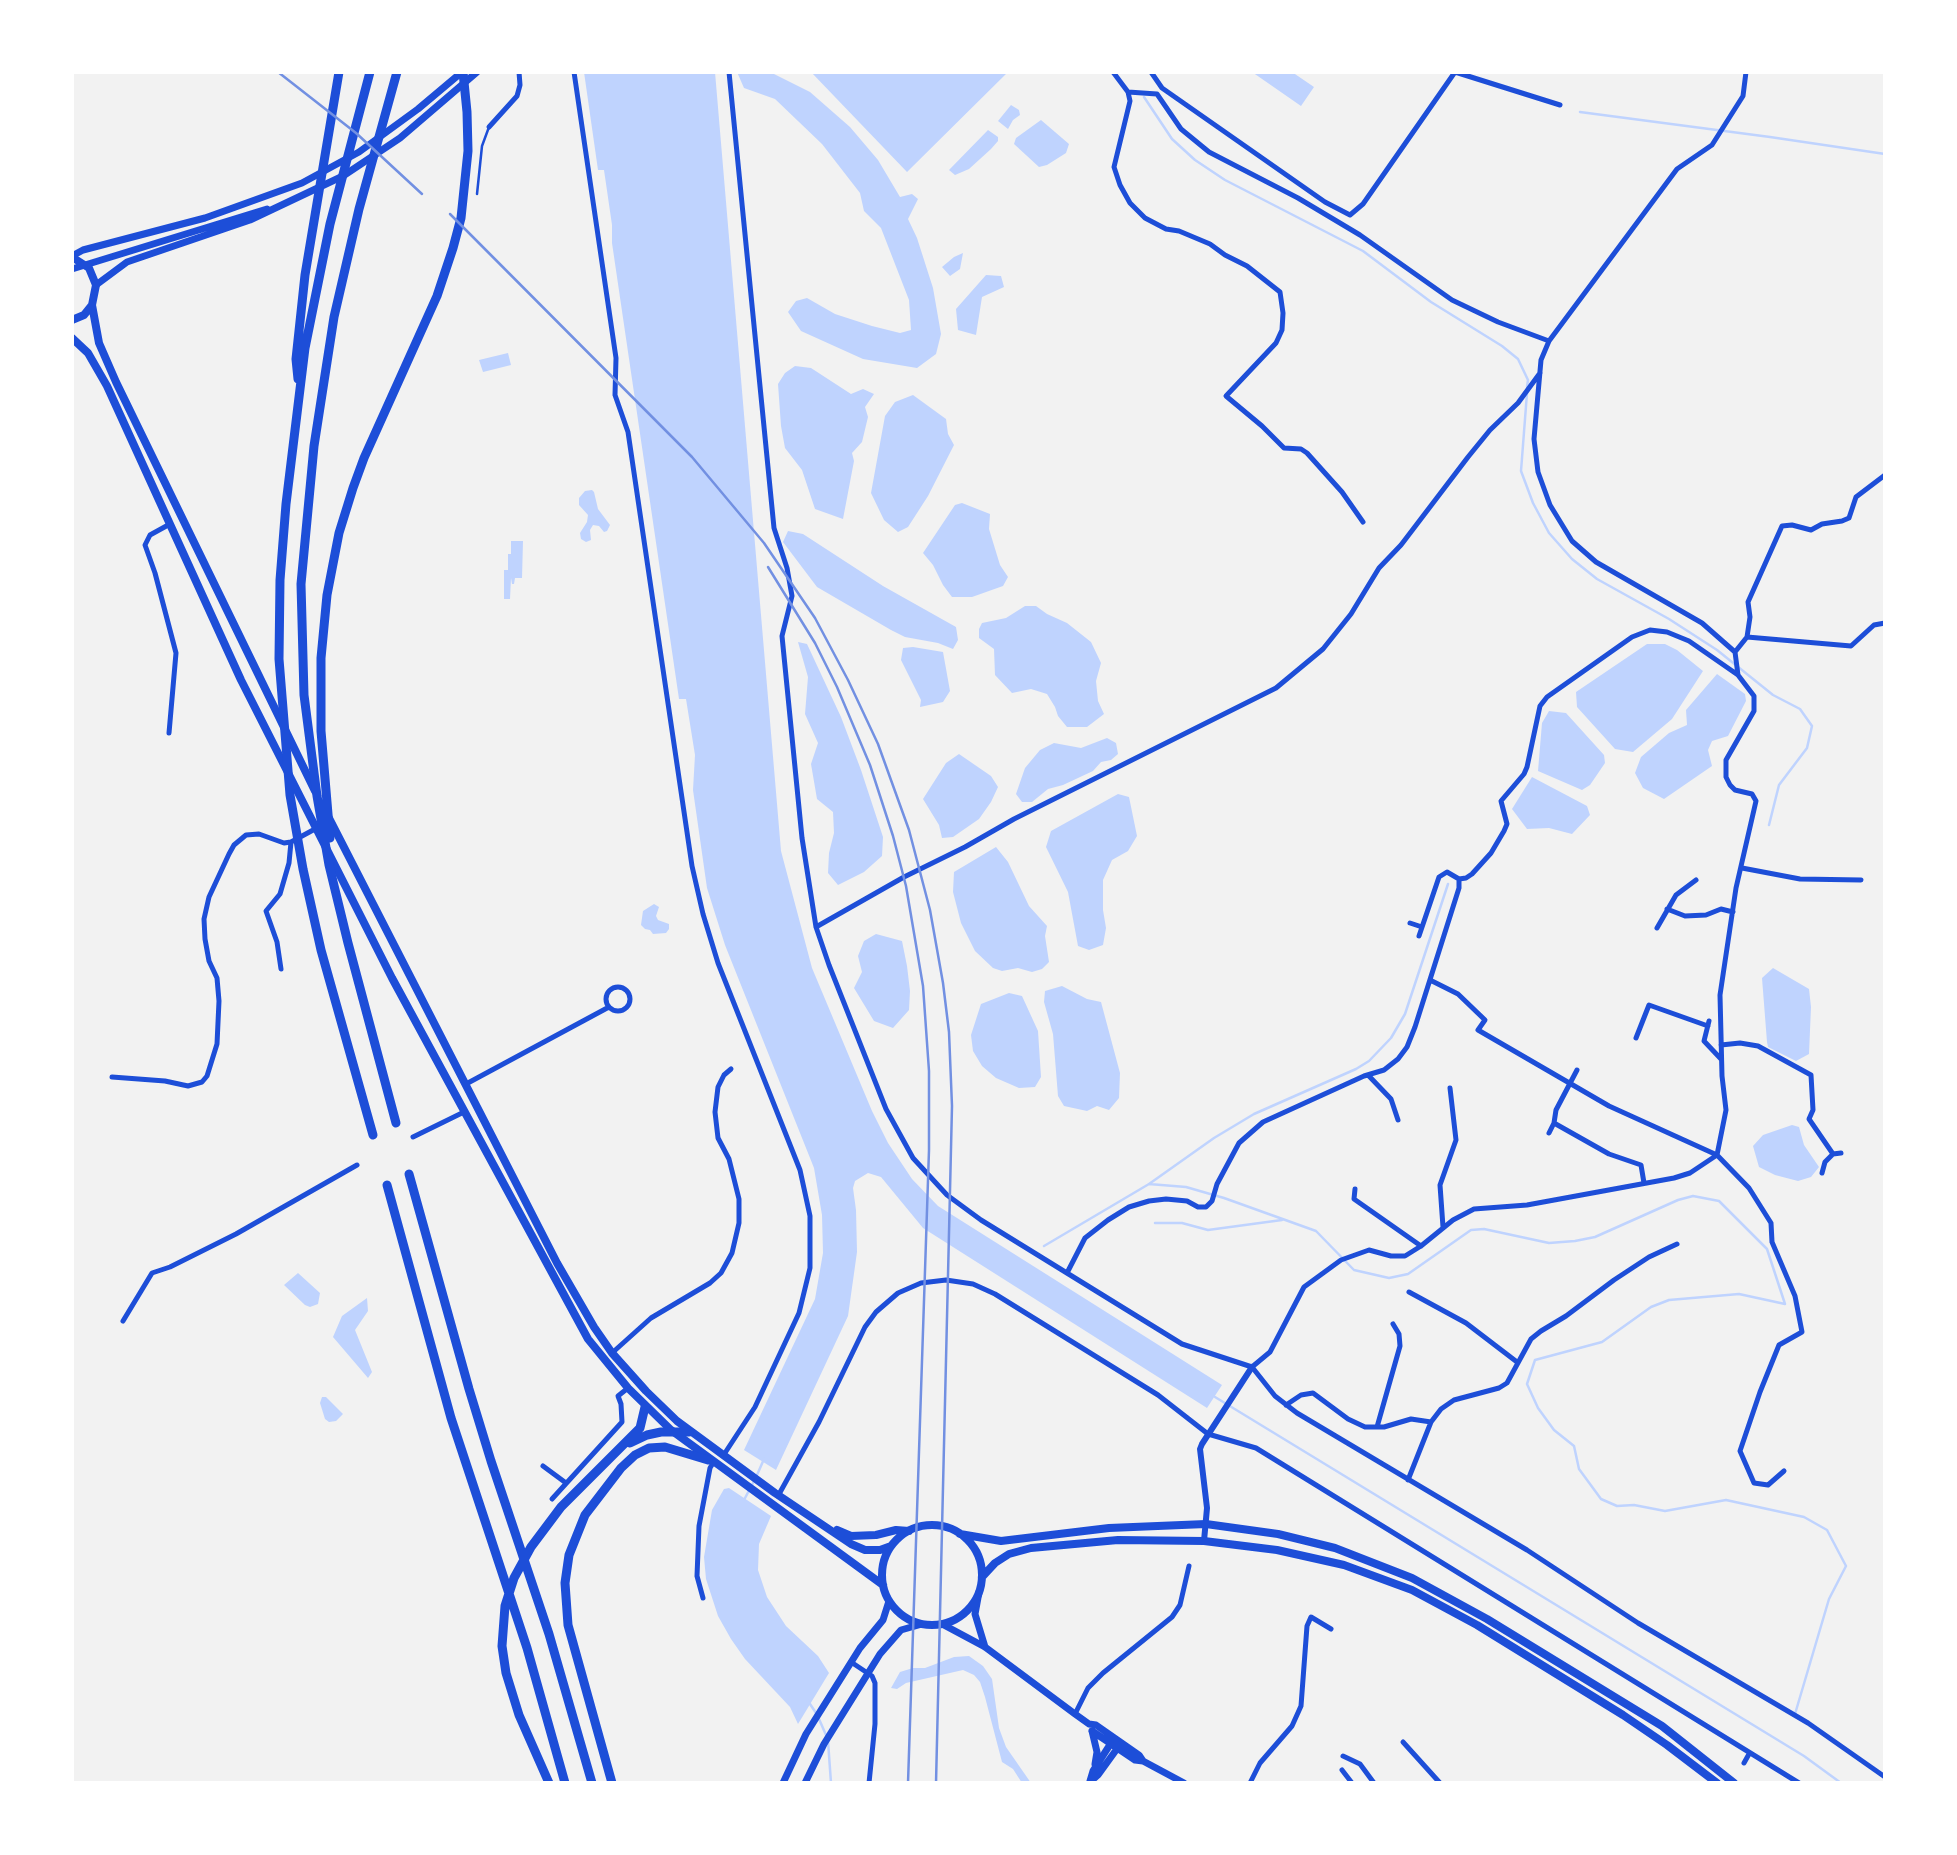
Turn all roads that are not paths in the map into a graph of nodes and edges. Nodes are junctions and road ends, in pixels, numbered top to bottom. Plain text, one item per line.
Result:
1 (339, 72) edge
2 (370, 72) edge
3 (397, 72) edge
4 (463, 72) edge
5 (477, 72) edge
6 (574, 72) edge
7 (729, 72) edge
8 (1113, 72) edge
9 (1151, 72) edge
10 (1455, 72) edge
11 (1746, 72) edge
12 (518, 73) edge
13 (1130, 92) junction
14 (1560, 105) dead end
15 (489, 127) joint
16 (477, 194) dead end
17 (278, 207) junction
18 (72, 257) edge
19 (72, 270) edge
20 (96, 285) junction
21 (92, 305) junction
22 (72, 320) edge
23 (72, 338) edge
24 (1549, 341) junction
25 (1539, 373) junction
26 (299, 392) junction
27 (1885, 475) edge
28 (1363, 522) dead end
29 (170, 524) junction
30 (1885, 623) edge
31 (1747, 637) junction
32 (1735, 652) junction
33 (1738, 675) junction
34 (169, 733) dead end
35 (315, 829) junction
36 (291, 842) junction
37 (1742, 868) junction
38 (1459, 879) junction
39 (1696, 880) dead end
40 (1861, 880) dead end
41 (334, 885) junction
42 (1667, 909) junction
43 (1733, 912) junction
44 (1410, 923) dead end
45 (816, 927) junction
46 (1422, 928) junction
47 (1657, 928) dead end
48 (1419, 936) dead end
49 (281, 969) dead end
50 (1430, 980) junction
51 (609, 1007) junction
52 (1636, 1038) dead end
53 (1721, 1045) junction
54 (1721, 1059) junction
55 (731, 1069) dead end
56 (1577, 1070) dead end
57 (1368, 1075) junction
58 (112, 1077) dead end
59 (1572, 1083) junction
60 (466, 1084) junction
61 (1450, 1088) dead end
62 (464, 1112) junction
63 (1398, 1120) dead end
64 (396, 1123) dead end
65 (1555, 1123) junction
66 (1549, 1133) dead end
67 (373, 1135) dead end
68 (413, 1137) dead end
69 (1840, 1153) dead end
70 (1833, 1154) junction
71 (1717, 1155) junction
72 (358, 1165) dead end
73 (1822, 1173) dead end
74 (409, 1174) dead end
75 (1644, 1183) junction
76 (387, 1185) dead end
77 (1355, 1189) dead end
78 (1443, 1227) junction
79 (1677, 1244) dead end
80 (1421, 1246) junction
81 (1067, 1273) junction
82 (1409, 1292) dead end
83 (123, 1321) dead end
84 (1393, 1324) dead end
85 (612, 1353) junction
86 (1517, 1362) junction
87 (1252, 1367) junction
88 (628, 1388) junction
89 (1286, 1405) junction
90 (645, 1407) junction
91 (1431, 1422) junction
92 (1377, 1427) junction
93 (671, 1430) junction
94 (689, 1432) junction
95 (1208, 1434) junction
96 (624, 1446) junction
97 (725, 1458) junction
98 (711, 1462) junction
99 (543, 1466) dead end
100 (1784, 1471) dead end
101 (1408, 1480) junction
102 (566, 1483) junction
103 (776, 1495) junction
104 (552, 1499) dead end
105 (816, 1521) junction
106 (1206, 1524) junction
107 (909, 1531) junction
108 (960, 1534) junction
109 (1204, 1541) junction
110 (891, 1546) junction
111 (1189, 1566) dead end
112 (982, 1577) junction
113 (883, 1585) junction
114 (979, 1592) junction
115 (702, 1598) dead end
116 (889, 1601) junction
117 (922, 1624) junction
118 (942, 1624) junction
119 (1331, 1629) dead end
120 (985, 1647) junction
121 (851, 1661) junction
122 (868, 1673) junction
123 (1074, 1714) junction
124 (1090, 1727) junction
125 (1404, 1742) dead end
126 (1116, 1743) junction
127 (1749, 1754) junction
128 (1343, 1756) dead end
129 (1744, 1763) dead end
130 (1095, 1768) junction
131 (1342, 1770) dead end
132 (1885, 1777) edge
133 (1089, 1782) edge
134 (549, 1783) edge
135 (565, 1783) edge
136 (592, 1783) edge
137 (612, 1783) edge
138 (783, 1783) edge
139 (805, 1783) edge
140 (869, 1783) edge
141 (1184, 1783) edge
142 (1250, 1783) edge
143 (1352, 1783) edge
144 (1374, 1783) edge
145 (1440, 1783) edge
146 (1717, 1783) edge
147 (1734, 1783) edge
148 (1800, 1783) edge

1 - 26 highway
2 - 26 highway
3 - 41 highway
4 - 18 main road
4 - 41 highway
5 - 17 main road
6 - 97 street
7 - 45 street
8 - 13 street
9 - 10 street
10 - 14 street
11 - 24 street
12 - 15 street
13 - 24 street
13 - 28 street
15 - 16 lane
17 - 19 main road
17 - 20 main road
18 - 20 main road
20 - 21 main road
21 - 22 main road
21 - 60 main road
23 - 29 main road
24 - 25 street
25 - 32 street
25 - 45 street
26 - 67 highway
27 - 31 street
29 - 34 street
29 - 35 main road
30 - 31 street
31 - 32 street
32 - 33 street
33 - 37 street
33 - 38 street
35 - 36 street
35 - 62 main road
36 - 49 street
36 - 58 street
37 - 40 street
37 - 43 street
38 - 46 street
38 - 50 street
39 - 42 street
41 - 64 highway
42 - 43 street
42 - 47 street
43 - 53 street
44 - 46 street
45 - 81 street
46 - 48 street
50 - 57 street
50 - 59 street
51 - 51 street
51 - 60 street
52 - 54 street
53 - 54 street
53 - 70 street
54 - 71 street
55 - 85 street
56 - 59 street
57 - 63 street
57 - 81 street
59 - 65 street
59 - 71 street
60 - 62 main road
60 - 85 main road
61 - 78 street
62 - 68 street
62 - 88 main road
65 - 66 street
65 - 75 street
69 - 70 street
70 - 73 street
71 - 75 street
71 - 100 street
72 - 83 street
74 - 136 highway
75 - 78 street
76 - 135 highway
77 - 80 street
78 - 80 street
79 - 86 street
80 - 87 street
81 - 87 street
82 - 86 street
84 - 92 street
85 - 94 main road
86 - 91 street
87 - 89 street
87 - 95 street
88 - 90 main road
88 - 102 street
89 - 92 street
89 - 101 street
90 - 93 main road
90 - 96 highway
91 - 92 street
91 - 101 street
93 - 94 highway
93 - 96 highway
93 - 98 main road
94 - 97 main road
95 - 103 street
95 - 106 street
95 - 127 street
96 - 134 highway
97 - 103 main road
98 - 113 main road
98 - 115 street
98 - 137 highway
99 - 102 street
101 - 132 street
102 - 104 street
103 - 105 main road
105 - 107 main road
105 - 110 main road
106 - 108 main road
106 - 109 street
106 - 147 main road
107 - 108 main road
107 - 110 main road
108 - 112 main road
109 - 112 main road
109 - 146 main road
110 - 113 main road
111 - 123 street
112 - 114 main road
113 - 116 main road
114 - 118 main road
114 - 120 main road
116 - 117 main road
116 - 121 main road
117 - 118 main road
117 - 122 main road
118 - 120 main road
119 - 142 street
120 - 123 main road
121 - 122 street
121 - 138 main road
122 - 139 main road
122 - 140 street
123 - 124 main road
124 - 126 main road
124 - 130 main road
125 - 145 street
126 - 130 main road
126 - 133 main road
126 - 141 main road
127 - 129 street
127 - 148 street
128 - 144 street
130 - 133 main road
131 - 143 street

